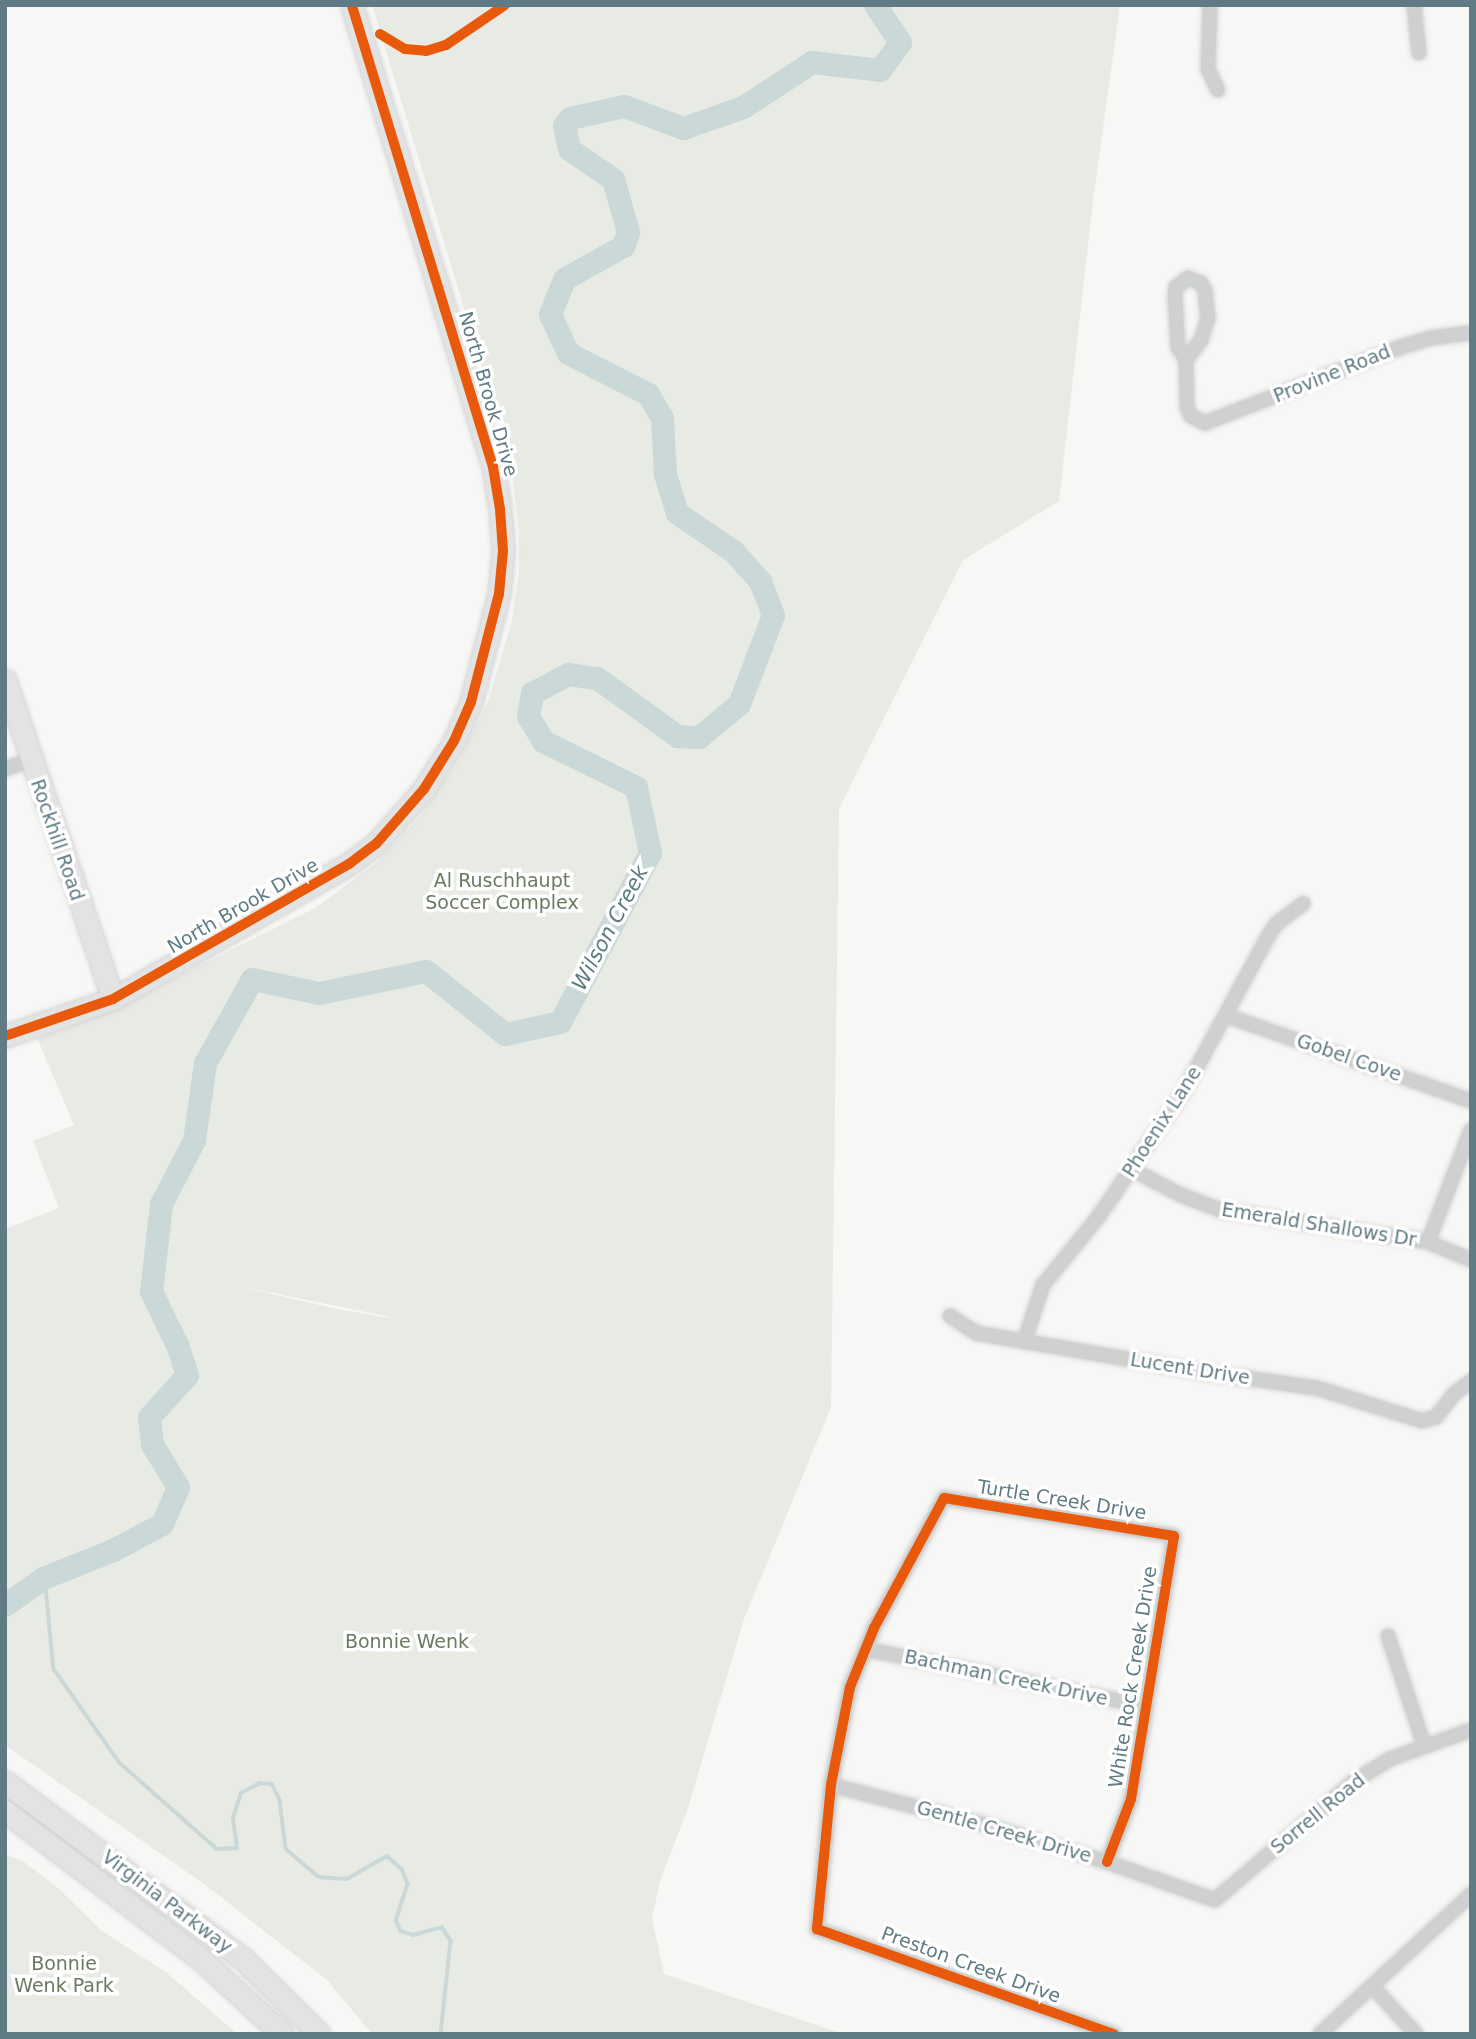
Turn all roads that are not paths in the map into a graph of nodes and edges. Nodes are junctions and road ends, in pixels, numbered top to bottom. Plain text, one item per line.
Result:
1 (352, 5) edge
2 (1210, 5) edge
3 (1414, 5) edge
4 (1419, 53) dead end
5 (1218, 90) dead end
6 (1471, 333) edge
7 (1186, 360) junction
8 (5, 680) edge
9 (30, 761) junction
10 (5, 769) edge
11 (1303, 904) dead end
12 (113, 999) junction
13 (1227, 1016) junction
14 (5, 1037) edge
15 (1471, 1101) edge
16 (1471, 1130) edge
17 (1131, 1169) junction
18 (1428, 1242) junction
19 (1471, 1261) edge
20 (950, 1316) dead end
21 (1024, 1342) junction
22 (1471, 1381) edge
23 (1174, 1536) joint
24 (1388, 1636) dead end
25 (865, 1649) junction
26 (1146, 1706) junction
27 (1471, 1730) edge
28 (1424, 1745) junction
29 (5, 1782) edge
30 (831, 1785) junction
31 (5, 1811) edge
32 (1107, 1862) junction
33 (1471, 1894) edge
34 (1215, 1900) joint
35 (1372, 1986) junction
36 (282, 2034) edge
37 (319, 2034) edge
38 (1114, 2034) edge
39 (1320, 2034) edge
40 (1416, 2034) edge

1 - 12 street, North Brook Drive
2 - 5 street
3 - 4 street
6 - 7 street, Provine Road
7 - 7 street
8 - 9 street, Rockhill Road
9 - 10 street
9 - 12 street, Rockhill Road
11 - 13 street, Phoenix Lane
12 - 14 street, North Brook Drive
13 - 15 street, Gobel Cove
13 - 17 street, Phoenix Lane
16 - 18 street
17 - 18 street, Emerald Shallows Dr
17 - 21 street, Phoenix Lane
18 - 19 street, Emerald Shallows Dr
20 - 21 street, Lucent Drive
21 - 22 street, Lucent Drive
23 - 25 street, Turtle Creek Drive
23 - 26 street, White Rock Creek Drive
24 - 28 street
25 - 26 street, Bachman Creek Drive
25 - 30 street
26 - 32 street, White Rock Creek Drive
27 - 28 street, Sorrell Road
28 - 34 street, Sorrell Road
29 - 37 street, Virginia Parkway
30 - 32 street, Gentle Creek Drive
30 - 38 street, Preston Creek Drive
31 - 36 street, Virginia Parkway
32 - 34 street, Gentle Creek Drive
33 - 35 street
35 - 39 street
35 - 40 street

